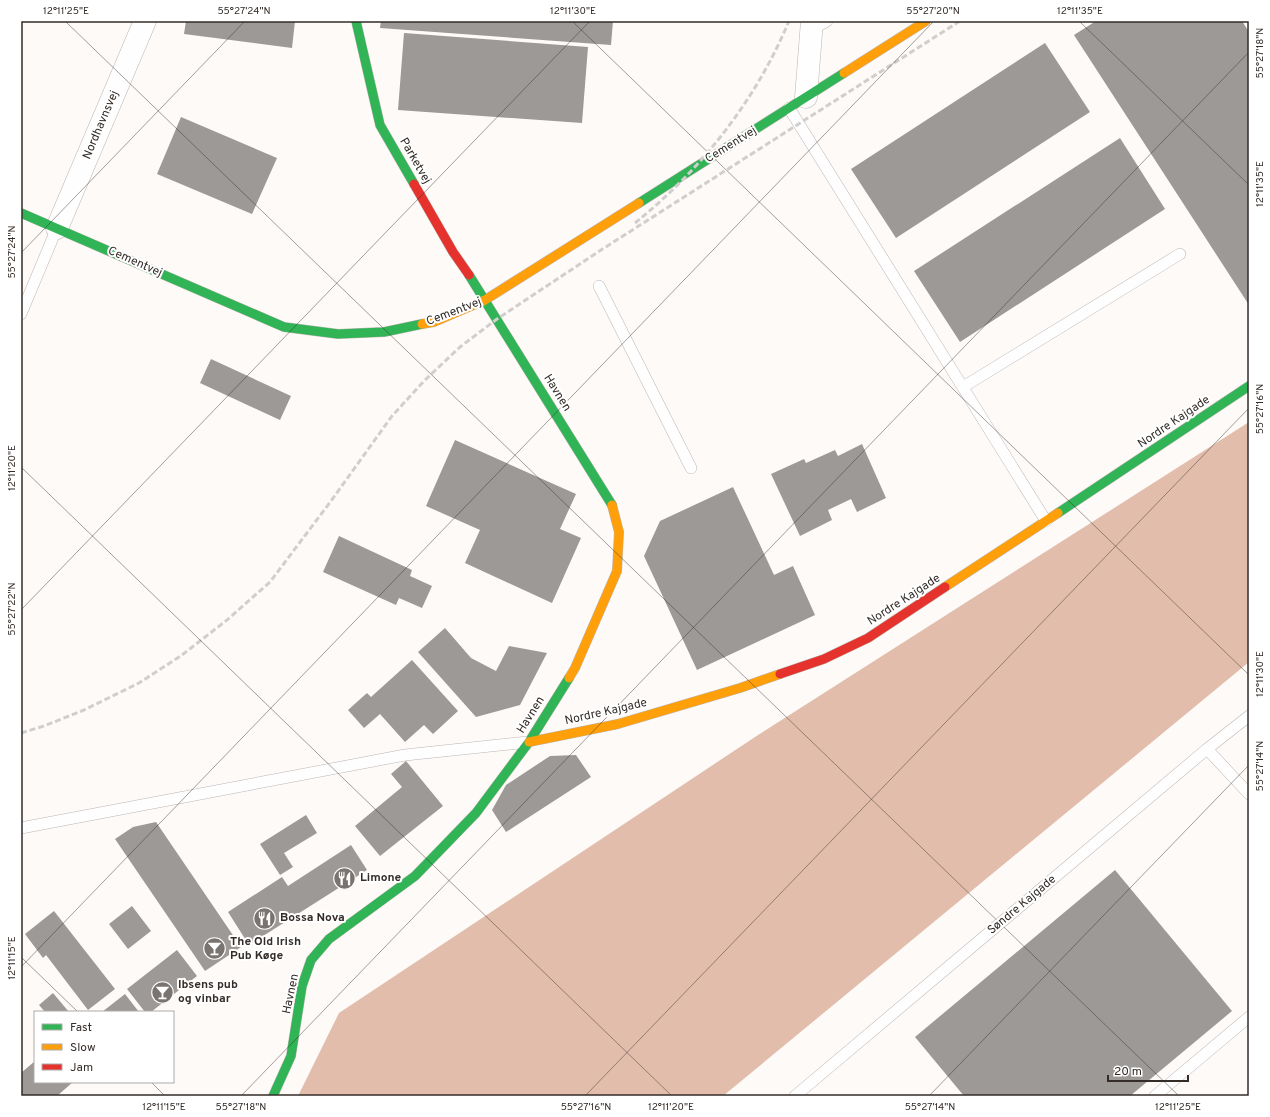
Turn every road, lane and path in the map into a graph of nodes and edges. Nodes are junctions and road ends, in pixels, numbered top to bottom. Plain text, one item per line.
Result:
1 (145, 21) edge
2 (356, 21) edge
3 (926, 21) edge
4 (816, 24) edge
5 (797, 103) junction
6 (21, 213) edge
7 (57, 228) junction
8 (1180, 254) dead end
9 (599, 286) dead end
10 (485, 300) junction
11 (21, 314) edge
12 (1249, 386) edge
13 (963, 387) junction
14 (691, 468) dead end
15 (1046, 521) junction
16 (1249, 716) edge
17 (529, 742) junction
18 (1207, 749) junction
19 (1249, 794) edge
20 (21, 828) edge
21 (1249, 1017) edge
22 (273, 1096) edge
23 (795, 1096) edge
24 (1155, 1096) edge

1 - 7 street, Nordhavnsvej
2 - 10 street, Parketvej
3 - 5 street, Cementvej
4 - 5 street
5 - 10 street, Cementvej
5 - 13 lane
6 - 7 street, Cementvej
7 - 10 street, Cementvej
7 - 11 lane
8 - 13 lane
9 - 14 lane
10 - 17 street, Havnen
12 - 15 street, Nordre Kajgade
13 - 15 lane
15 - 17 street, Nordre Kajgade
16 - 18 lane, Søndre Kajgade
17 - 20 lane
17 - 22 street, Havnen
18 - 19 lane
18 - 23 lane, Søndre Kajgade
21 - 24 lane

